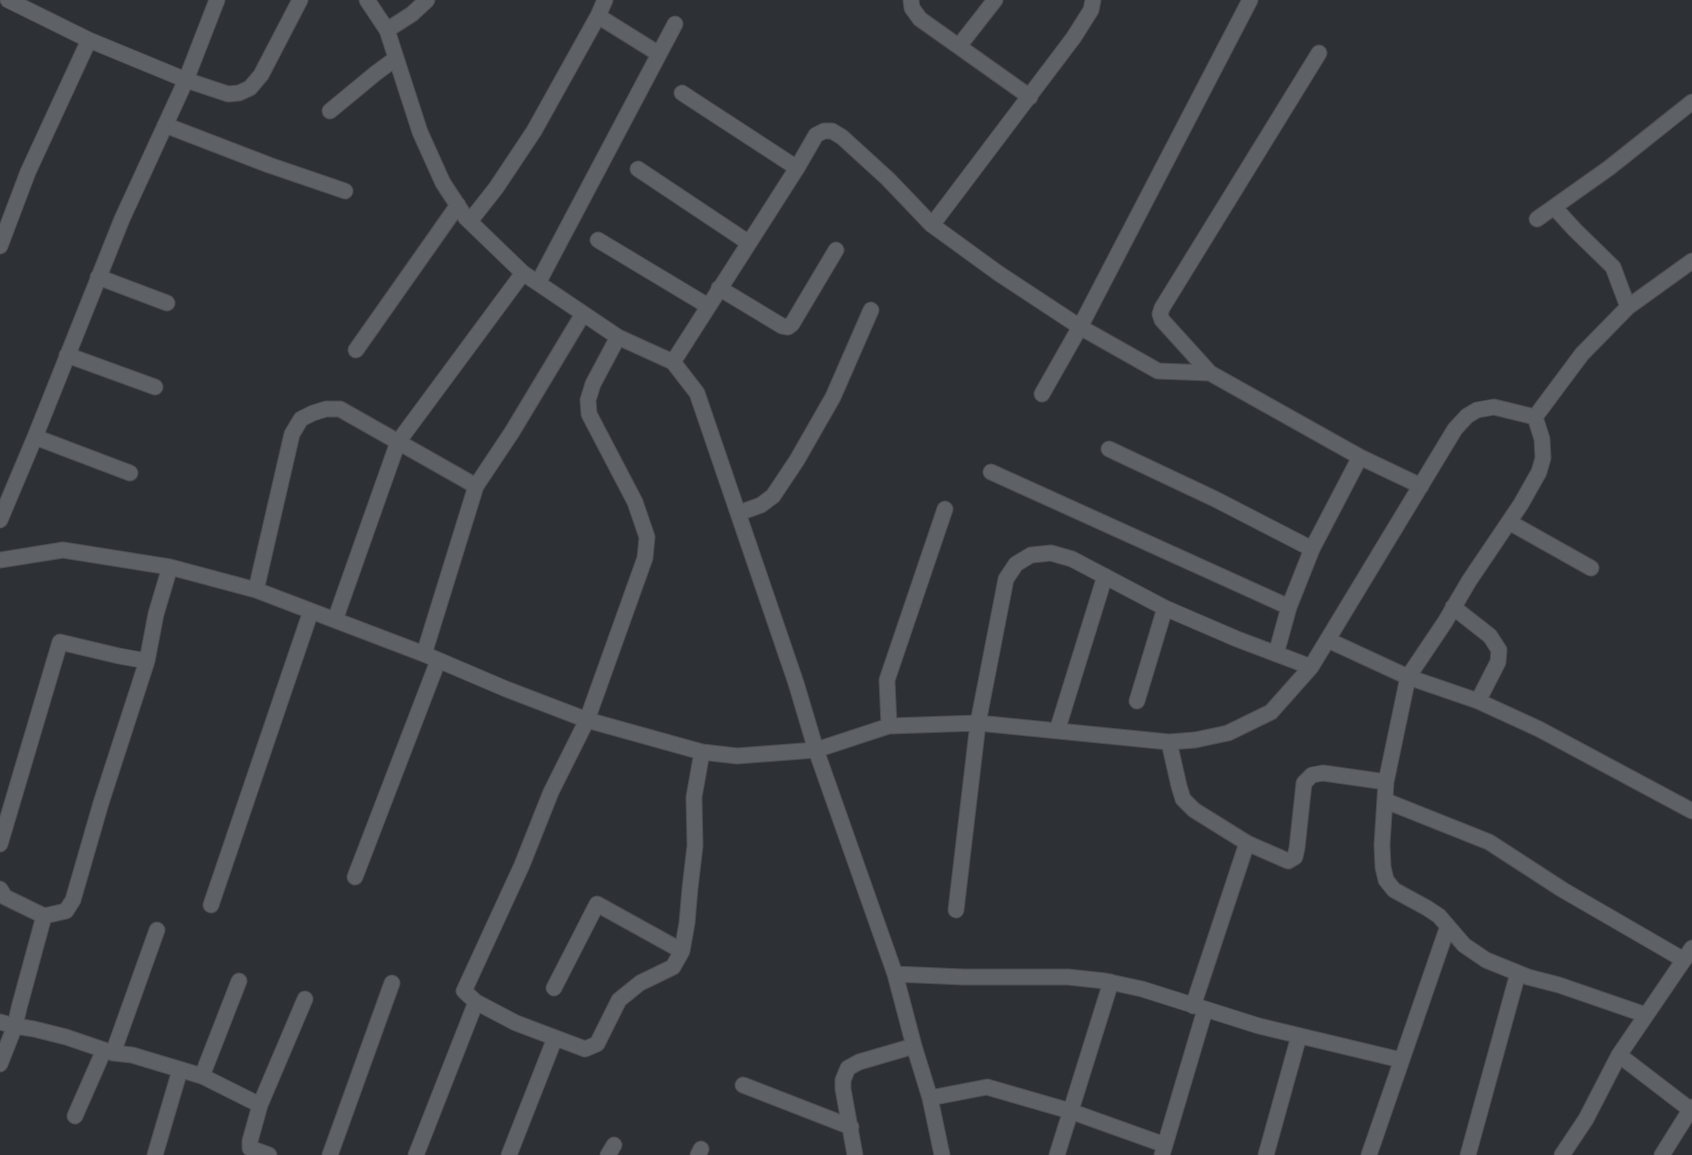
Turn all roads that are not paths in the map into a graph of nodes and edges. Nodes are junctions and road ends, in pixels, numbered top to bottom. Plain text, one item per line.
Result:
1 (8, 0) edge
2 (217, 0) edge
3 (300, 0) edge
4 (367, 0) edge
5 (427, 0) edge
6 (605, 0) edge
7 (911, 0) edge
8 (995, 0) edge
9 (1093, 0) edge
10 (1250, 0) edge
11 (598, 16) junction
12 (675, 24) dead end
13 (387, 30) junction
14 (89, 40) junction
15 (959, 46) junction
16 (1319, 53) dead end
17 (659, 54) junction
18 (395, 59) junction
19 (186, 80) junction
20 (682, 93) dead end
21 (1030, 97) junction
22 (1692, 102) edge
23 (330, 111) dead end
24 (165, 125) junction
25 (797, 168) junction
26 (638, 169) dead end
27 (345, 191) dead end
28 (458, 206) junction
29 (1554, 207) junction
30 (1538, 219) dead end
31 (470, 221) junction
32 (932, 225) junction
33 (2, 235) edge
34 (598, 240) dead end
35 (749, 243) junction
36 (836, 250) dead end
37 (1692, 261) edge
38 (522, 273) junction
39 (98, 277) junction
40 (538, 283) junction
41 (719, 288) junction
42 (167, 303) dead end
43 (708, 306) junction
44 (1628, 307) junction
45 (871, 310) dead end
46 (583, 314) junction
47 (1080, 327) junction
48 (618, 337) junction
49 (356, 350) dead end
50 (67, 356) junction
51 (673, 362) junction
52 (1210, 373) junction
53 (155, 387) dead end
54 (1042, 394) dead end
55 (1535, 417) junction
56 (35, 437) junction
57 (398, 442) junction
58 (1109, 448) dead end
59 (1360, 457) junction
60 (130, 472) dead end
61 (991, 472) dead end
62 (476, 486) junction
63 (1421, 486) junction
64 (945, 509) dead end
65 (739, 513) junction
66 (0, 520) edge
67 (1509, 522) junction
68 (1312, 549) junction
69 (0, 560) edge
70 (170, 567) junction
71 (1591, 568) dead end
72 (1105, 576) junction
73 (256, 590) junction
74 (1288, 607) junction
75 (1454, 607) junction
76 (1165, 608) junction
77 (311, 611) junction
78 (335, 620) junction
79 (1328, 640) junction
80 (1276, 654) junction
81 (431, 657) junction
82 (147, 661) junction
83 (1311, 667) junction
84 (1408, 677) junction
85 (1137, 701) dead end
86 (1478, 701) junction
87 (587, 720) junction
88 (978, 723) junction
89 (889, 726) junction
90 (1057, 731) junction
91 (1169, 742) junction
92 (816, 750) junction
93 (702, 752) junction
94 (1386, 782) junction
95 (1386, 801) junction
96 (1692, 811) edge
97 (1247, 843) junction
98 (0, 844) edge
99 (355, 877) dead end
100 (0, 889) edge
101 (211, 905) dead end
102 (956, 910) dead end
103 (44, 916) junction
104 (1448, 926) junction
105 (157, 930) dead end
106 (682, 951) junction
107 (1688, 954) edge
108 (1518, 973) junction
109 (895, 974) junction
110 (239, 981) dead end
111 (1111, 982) junction
112 (392, 983) dead end
113 (554, 988) dead end
114 (305, 999) dead end
115 (476, 1002) junction
116 (1199, 1008) junction
117 (1646, 1016) junction
118 (0, 1022) edge
119 (15, 1026) junction
120 (1299, 1036) junction
121 (555, 1038) junction
122 (914, 1046) junction
123 (108, 1051) junction
124 (1619, 1055) junction
125 (1401, 1060) junction
126 (0, 1064) edge
127 (180, 1070) junction
128 (202, 1077) junction
129 (742, 1085) dead end
130 (930, 1098) junction
131 (260, 1105) junction
132 (1691, 1110) edge
133 (1070, 1111) junction
134 (75, 1116) dead end
135 (851, 1127) junction
136 (1164, 1150) edge
137 (155, 1155) edge
138 (269, 1155) edge
139 (330, 1155) edge
140 (416, 1155) edge
141 (509, 1155) edge
142 (855, 1155) edge
143 (942, 1155) edge
144 (1057, 1155) edge
145 (1266, 1155) edge
146 (1369, 1155) edge
147 (1468, 1155) edge
148 (1562, 1155) edge
149 (1662, 1155) edge

1 - 14 street
2 - 19 street
3 - 19 street
4 - 13 street
5 - 13 street
6 - 11 street
7 - 15 street
8 - 15 street
9 - 21 street
10 - 47 street
11 - 17 street
11 - 31 street
12 - 17 street
13 - 18 street
14 - 19 street
14 - 33 street
15 - 21 street
16 - 52 street
17 - 40 street
18 - 23 street
18 - 28 street
19 - 24 street
20 - 25 street
21 - 32 street
22 - 29 street
24 - 27 street
24 - 39 street
25 - 32 street
25 - 35 street
26 - 35 street
28 - 31 street
28 - 49 street
29 - 30 street
29 - 44 street
31 - 38 street
32 - 47 street
34 - 43 street
35 - 41 street
36 - 41 street
37 - 44 street
38 - 40 street
38 - 57 street
39 - 42 street
39 - 50 street
40 - 46 street
41 - 43 street
43 - 51 street
44 - 55 street
45 - 65 street
46 - 48 street
46 - 62 street
47 - 52 street
47 - 54 street
48 - 51 street
48 - 87 street
50 - 53 street
50 - 56 street
51 - 65 street
52 - 59 street
55 - 63 street
55 - 67 street
56 - 60 street
56 - 66 street
57 - 62 street
57 - 73 street
57 - 78 street
58 - 68 street
59 - 63 street
59 - 68 street
61 - 74 street
62 - 81 street
63 - 79 street
64 - 89 street
65 - 92 street
67 - 71 street
67 - 75 street
68 - 74 street
69 - 70 street
70 - 73 street
70 - 82 street
72 - 76 street
72 - 88 street
72 - 90 street
73 - 77 street
74 - 80 street
75 - 84 street
75 - 86 street
76 - 80 street
76 - 85 street
77 - 78 street
77 - 101 street
78 - 81 street
79 - 83 street
79 - 84 street
80 - 83 street
81 - 87 street
81 - 99 street
82 - 98 street
82 - 103 street
83 - 91 street
84 - 86 street
84 - 94 street
86 - 96 street
87 - 93 street
87 - 115 street
88 - 89 street
88 - 90 street
88 - 102 street
89 - 92 street
90 - 91 street
91 - 97 street
92 - 93 street
92 - 109 street
93 - 106 street
94 - 95 street
94 - 97 street
95 - 104 street
95 - 107 street
97 - 116 street
100 - 103 street
103 - 119 street
104 - 108 street
104 - 125 street
105 - 123 street
106 - 113 street
106 - 121 street
107 - 117 street
108 - 117 street
108 - 147 street
109 - 111 street
109 - 122 street
110 - 128 street
111 - 116 street
111 - 133 street
112 - 139 street
114 - 131 street
115 - 121 street
115 - 140 street
116 - 120 street
116 - 136 street
117 - 124 street
118 - 119 street
119 - 123 street
119 - 126 street
120 - 125 street
120 - 145 street
121 - 141 street
122 - 130 street
122 - 135 street
123 - 127 street
123 - 134 street
124 - 132 street
124 - 148 street
125 - 146 street
127 - 128 street
127 - 137 street
128 - 131 street
129 - 135 street
130 - 133 street
130 - 143 street
131 - 138 street
132 - 149 street
133 - 136 street
133 - 144 street
135 - 142 street

